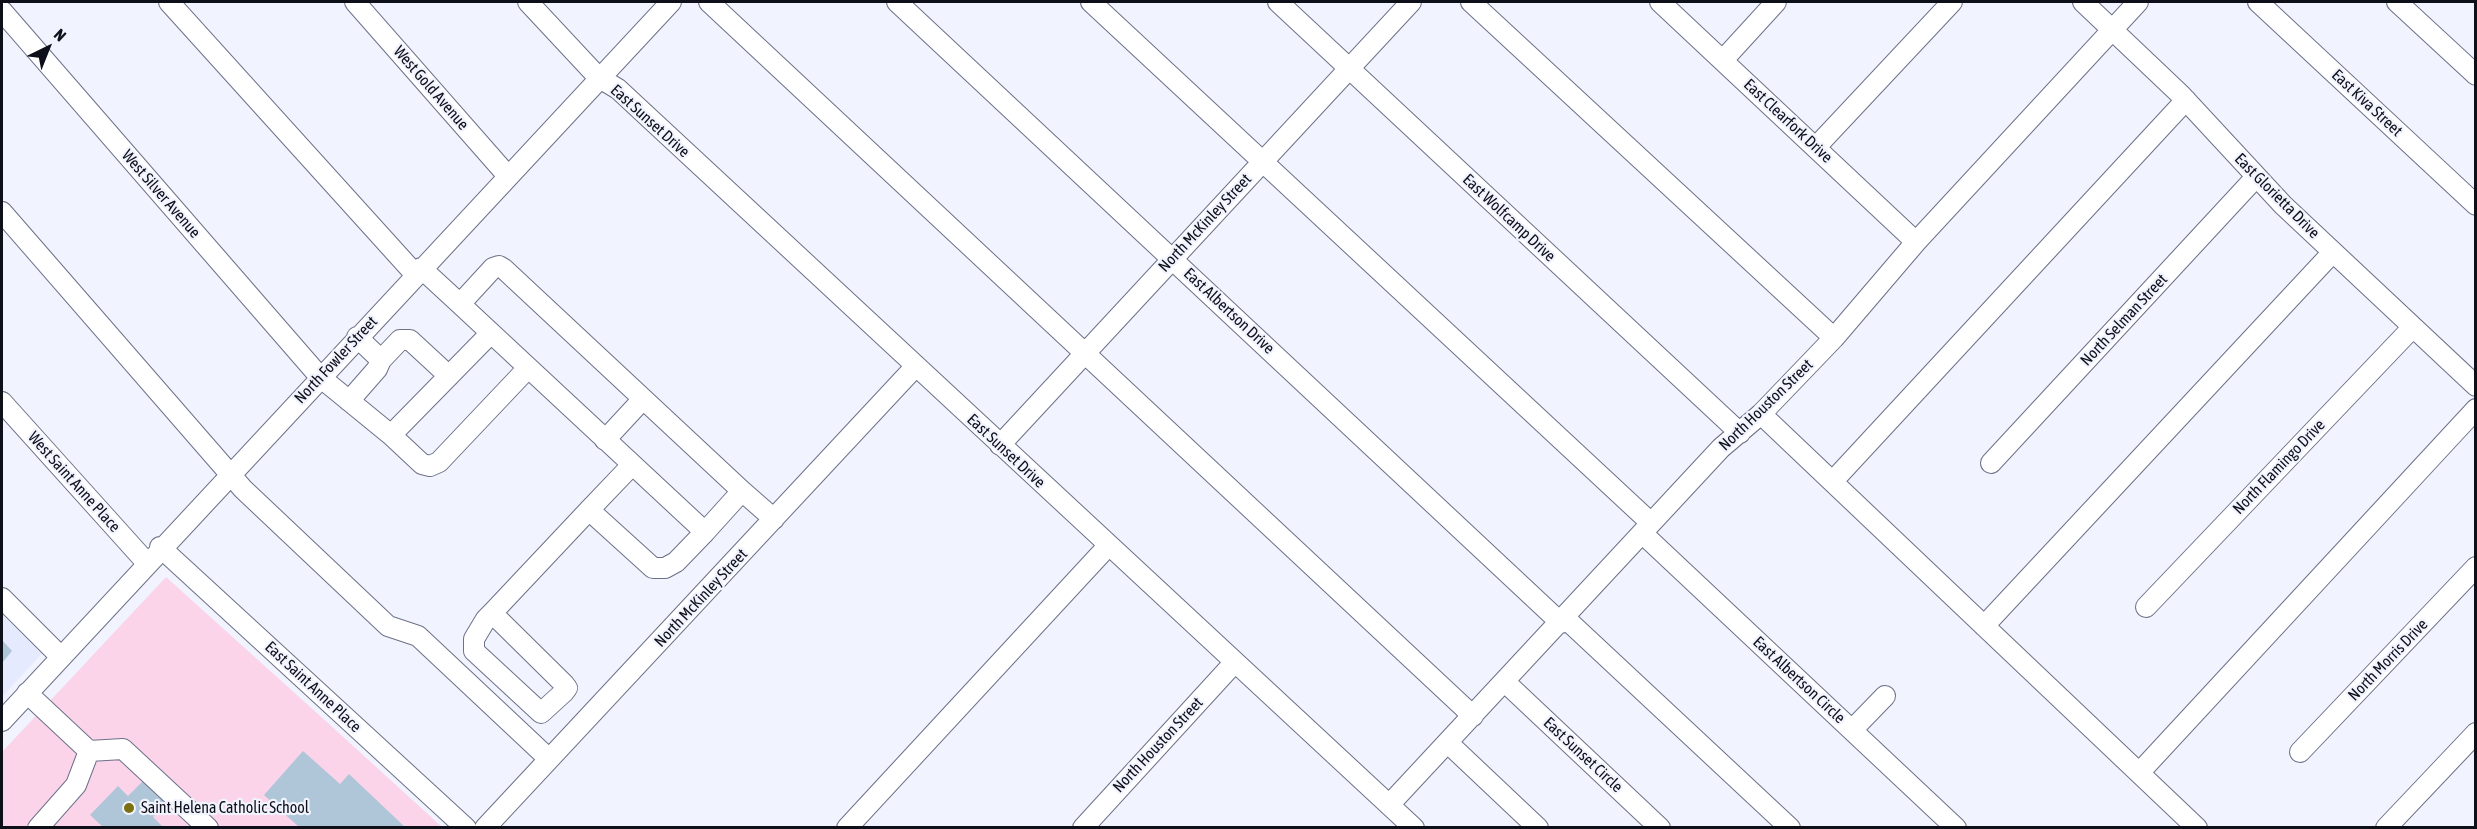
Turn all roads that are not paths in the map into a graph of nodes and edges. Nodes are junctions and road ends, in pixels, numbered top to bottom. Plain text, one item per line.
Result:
1 (169, 2) edge
2 (355, 2) edge
3 (528, 2) edge
4 (671, 2) edge
5 (709, 2) edge
6 (897, 2) edge
7 (1090, 2) edge
8 (1278, 2) edge
9 (1411, 2) edge
10 (1471, 2) edge
11 (1660, 2) edge
12 (1776, 2) edge
13 (1952, 2) edge
14 (2083, 2) edge
15 (2138, 2) edge
16 (2397, 2) edge
17 (2266, 4) edge
18 (2, 11) edge
19 (2112, 29) junction
20 (1723, 60) junction
21 (1348, 68) junction
22 (2475, 75) edge
23 (598, 77) junction
24 (2186, 100) junction
25 (1816, 147) junction
26 (1262, 162) junction
27 (507, 176) junction
28 (2256, 177) junction
29 (2475, 205) edge
30 (2, 212) edge
31 (1916, 243) junction
32 (2333, 252) junction
33 (1172, 257) junction
34 (418, 271) junction
35 (460, 304) junction
36 (2413, 327) junction
37 (491, 333) junction
38 (357, 337) junction
39 (1834, 338) junction
40 (1083, 353) junction
41 (381, 360) junction
42 (915, 367) junction
43 (528, 368) junction
44 (449, 376) junction
45 (320, 377) junction
46 (2475, 386) edge
47 (643, 399) junction
48 (349, 400) junction
49 (2, 402) edge
50 (2475, 410) edge
51 (1761, 414) junction
52 (1740, 433) junction
53 (391, 435) junction
54 (605, 440) junction
55 (1000, 445) junction
56 (1991, 463) dead end
57 (632, 465) junction
58 (230, 474) junction
59 (1833, 481) junction
60 (742, 491) junction
61 (589, 510) junction
62 (774, 519) junction
63 (1647, 528) junction
64 (705, 532) junction
65 (1108, 546) junction
66 (160, 547) junction
67 (146, 562) junction
68 (2475, 567) edge
69 (2, 598) edge
70 (2146, 607) dead end
71 (492, 613) junction
72 (1563, 620) junction
73 (1984, 626) junction
74 (61, 657) junction
75 (1234, 663) junction
76 (1505, 682) junction
77 (564, 692) junction
78 (27, 693) junction
79 (1885, 696) dead end
80 (589, 716) junction
81 (1473, 716) junction
82 (2, 721) edge
83 (1853, 729) junction
84 (2475, 733) edge
85 (1448, 743) junction
86 (89, 751) junction
87 (2300, 752) dead end
88 (548, 758) junction
89 (2139, 773) junction
90 (1389, 805) junction
91 (204, 826) edge
92 (38, 828) edge
93 (466, 828) edge
94 (485, 828) edge
95 (847, 828) edge
96 (1083, 828) edge
97 (1414, 828) edge
98 (1538, 828) edge
99 (1660, 828) edge
100 (1790, 828) edge
101 (1956, 828) edge
102 (2198, 828) edge
103 (2385, 828) edge

1 - 34 street
2 - 27 street, West Gold Avenue
3 - 23 street, East Sunset Drive
4 - 23 street, North Fowler Street
5 - 40 street
6 - 33 street, East Albertson Drive
7 - 26 street, East Albertson Circle
8 - 21 street, East Wolfcamp Drive
9 - 21 street, North McKinley Street
10 - 39 street
11 - 20 street, East Clearfork Drive
12 - 20 street
13 - 25 street
14 - 19 street, East Glorietta Drive
15 - 19 street, North Houston Street
16 - 22 street
17 - 29 street, East Kiva Street
18 - 45 street, West Silver Avenue
19 - 24 street, East Glorietta Drive
19 - 31 street, North Houston Street
20 - 25 street, East Clearfork Drive
21 - 26 street, North McKinley Street
21 - 52 street, East Wolfcamp Drive
23 - 27 street, North Fowler Street
23 - 42 street, East Sunset Drive
24 - 28 street, East Glorietta Drive
24 - 59 street
25 - 31 street, East Clearfork Drive
26 - 33 street, North McKinley Street
26 - 63 street, East Albertson Circle
27 - 34 street, North Fowler Street
28 - 32 street, East Glorietta Drive
28 - 56 street, North Selman Street
30 - 58 street
31 - 39 street, North Houston Street
32 - 36 street, East Glorietta Drive
32 - 73 street
33 - 40 street, North McKinley Street
33 - 72 street, East Albertson Drive
34 - 35 street
34 - 38 street, North Fowler Street
35 - 37 street
35 - 47 street
36 - 46 street, East Glorietta Drive
36 - 70 street, North Flamingo Drive
37 - 43 street
37 - 44 street
38 - 41 street
38 - 45 street, North Fowler Street
39 - 51 street, North Houston Street
40 - 55 street, North McKinley Street
40 - 81 street
41 - 44 street
41 - 48 street
42 - 55 street, East Sunset Drive
42 - 62 street, North McKinley Street
43 - 53 street, West Silver Avenue
43 - 54 street
44 - 53 street
45 - 48 street, West Silver Avenue
45 - 58 street, North Fowler Street
47 - 54 street
47 - 60 street
48 - 53 street, West Silver Avenue
49 - 67 street, West Saint Anne Place
50 - 89 street
51 - 52 street, North Houston Street
51 - 59 street
52 - 63 street, North Houston Street
54 - 57 street
55 - 65 street, East Sunset Drive
57 - 61 street
57 - 64 street
58 - 66 street, North Fowler Street
58 - 88 street
59 - 73 street
60 - 62 street
60 - 64 street
61 - 64 street
61 - 71 street
62 - 80 street, North McKinley Street
63 - 72 street, North Houston Street
63 - 83 street, East Albertson Circle
65 - 75 street, East Sunset Drive
65 - 95 street
66 - 67 street, North Fowler Street
66 - 93 street, East Saint Anne Place
67 - 74 street, North Fowler Street
68 - 87 street, North Morris Drive
69 - 74 street
71 - 77 street
71 - 77 street
72 - 76 street, North Houston Street
72 - 100 street, East Albertson Drive
73 - 89 street
74 - 78 street, North Fowler Street
75 - 90 street, East Sunset Drive
75 - 96 street, North Houston Street
76 - 81 street, North Houston Street
76 - 99 street, East Sunset Circle
77 - 80 street
78 - 82 street, North Fowler Street
78 - 86 street
79 - 83 street
80 - 88 street, North McKinley Street
81 - 85 street, North Houston Street
83 - 101 street, East Albertson Circle
84 - 103 street
85 - 90 street, North Houston Street
85 - 98 street
86 - 91 street
86 - 92 street
88 - 94 street, North McKinley Street
89 - 102 street
90 - 97 street, East Sunset Drive

